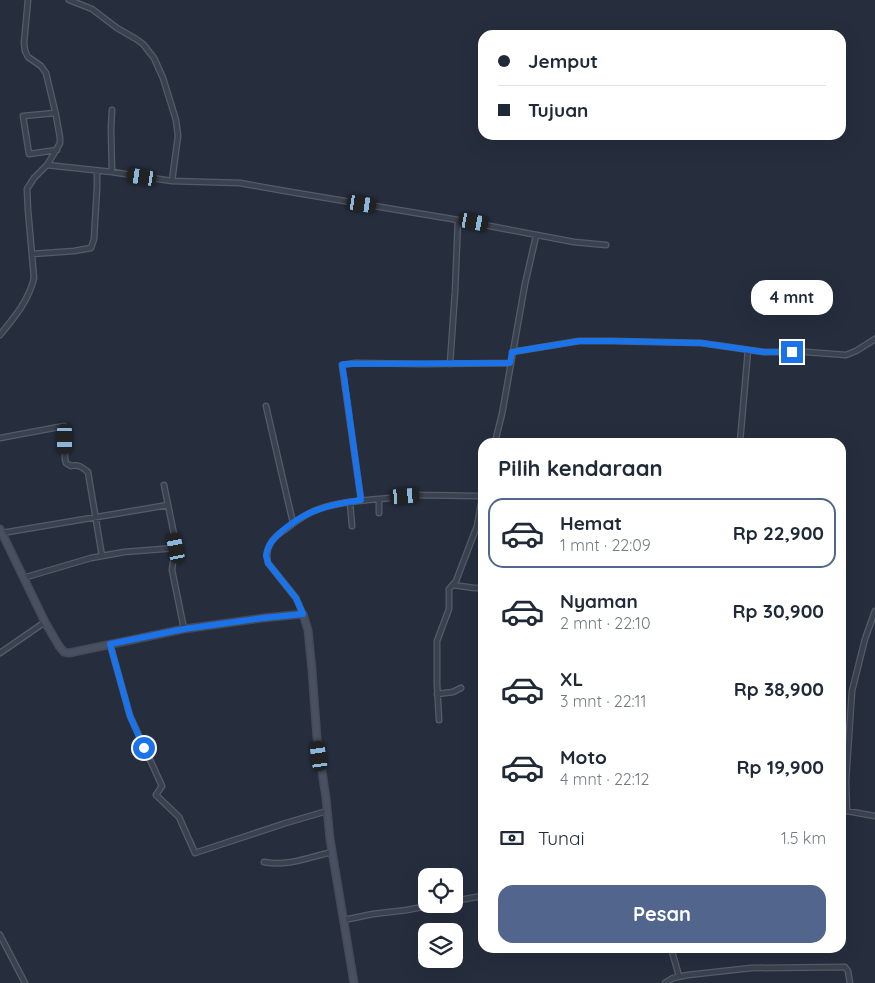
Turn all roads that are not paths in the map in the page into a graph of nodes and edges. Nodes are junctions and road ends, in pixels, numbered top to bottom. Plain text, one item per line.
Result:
1 (28, 0) edge
2 (69, 0) edge
3 (112, 110) dead end
4 (55, 113) junction
5 (57, 150) junction
6 (46, 165) junction
7 (97, 171) junction
8 (112, 172) junction
9 (172, 181) junction
10 (458, 220) junction
11 (536, 236) junction
12 (606, 245) dead end
13 (32, 254) junction
14 (0, 335) edge
15 (875, 339) edge
16 (748, 350) junction
17 (512, 352) junction
18 (510, 363) junction
19 (450, 364) junction
20 (266, 406) dead end
21 (0, 438) edge
22 (497, 438) edge
23 (740, 438) edge
24 (164, 485) dead end
25 (478, 497) edge
26 (379, 499) junction
27 (361, 500) junction
28 (350, 502) junction
29 (168, 505) junction
30 (379, 513) dead end
31 (95, 517) junction
32 (478, 522) edge
33 (294, 523) junction
34 (352, 526) dead end
35 (1, 531) edge
36 (176, 548) junction
37 (102, 556) junction
38 (23, 578) junction
39 (452, 585) junction
40 (478, 588) edge
41 (875, 611) edge
42 (303, 614) junction
43 (45, 622) junction
44 (184, 629) junction
45 (110, 644) junction
46 (0, 653) edge
47 (461, 688) dead end
48 (437, 694) junction
49 (439, 720) dead end
50 (327, 811) junction
51 (847, 811) joint
52 (875, 816) edge
53 (332, 852) junction
54 (264, 862) dead end
55 (478, 897) edge
56 (463, 899) edge
57 (418, 908) edge
58 (344, 920) junction
59 (0, 935) edge
60 (672, 953) edge
61 (679, 976) junction
62 (26, 983) edge
63 (354, 983) edge
64 (665, 983) edge
65 (850, 983) edge

1 - 4 street
2 - 9 street
3 - 8 street
4 - 5 street
4 - 5 street
5 - 6 street
6 - 7 street
6 - 13 street
7 - 8 street
7 - 13 street
8 - 9 street
9 - 10 street
10 - 11 street
10 - 19 street
11 - 12 street
11 - 17 street
13 - 14 street
15 - 16 street
16 - 17 street
16 - 23 street
17 - 18 street
18 - 19 street
18 - 22 street
19 - 27 street
20 - 33 street
21 - 31 street
24 - 29 street
25 - 26 street
26 - 27 street
26 - 30 street
27 - 28 street
28 - 33 street
28 - 34 street
29 - 31 street
29 - 36 street
31 - 35 street
31 - 37 street
32 - 39 street
33 - 42 street
35 - 38 street
36 - 37 street
36 - 44 street
37 - 38 street
38 - 43 street
39 - 40 street
39 - 48 street
41 - 51 street
42 - 44 street
42 - 50 street
43 - 45 street
43 - 46 street
44 - 45 street
45 - 50 street
47 - 48 street
48 - 49 street
50 - 53 street
51 - 52 street
53 - 54 street
53 - 58 street
55 - 56 street
57 - 58 street
58 - 63 street
59 - 62 street
60 - 61 street
61 - 64 street
61 - 65 street

